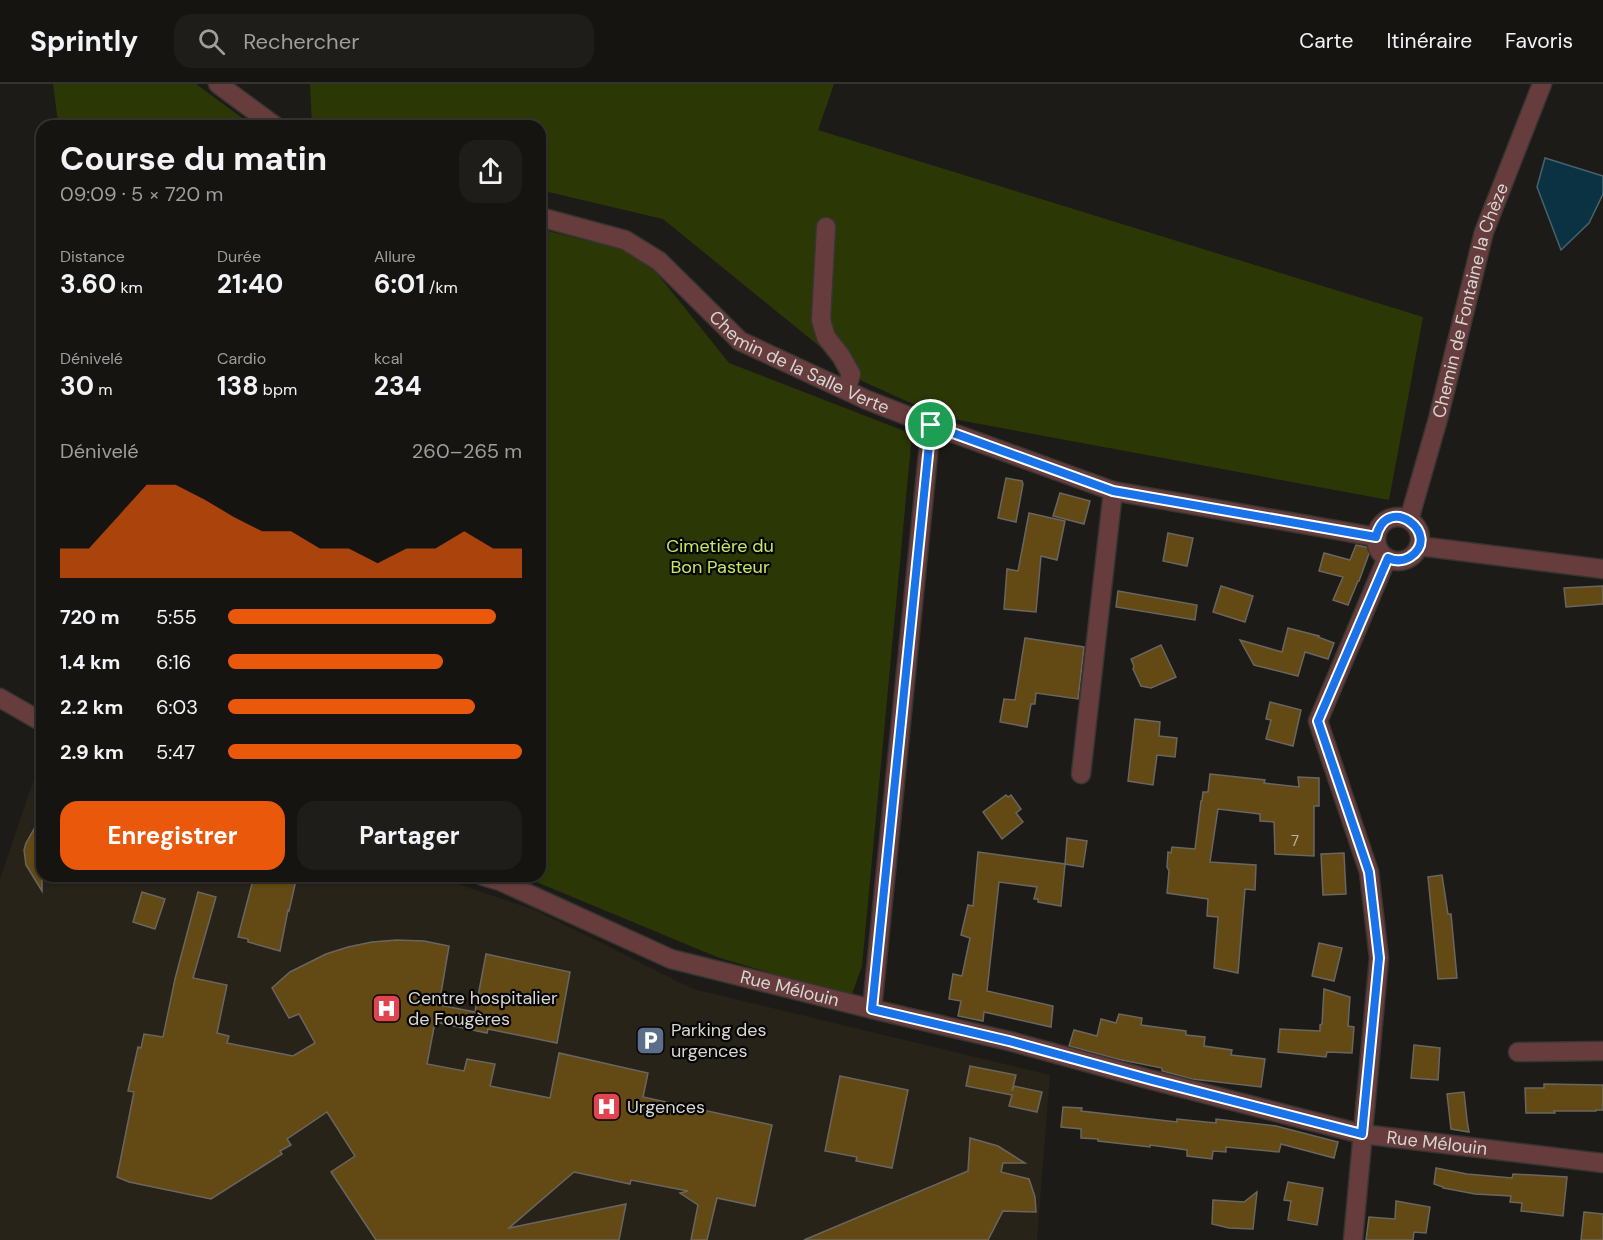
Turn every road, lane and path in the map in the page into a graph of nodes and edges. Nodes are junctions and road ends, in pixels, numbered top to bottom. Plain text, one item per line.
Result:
1 (218, 84) edge
2 (1542, 84) edge
3 (267, 120) edge
4 (546, 219) edge
5 (826, 227) dead end
6 (846, 390) junction
7 (931, 425) junction
8 (1113, 491) junction
9 (1409, 520) junction
10 (1376, 537) junction
11 (1419, 546) junction
12 (1388, 558) junction
13 (1603, 569) edge
14 (0, 698) edge
15 (36, 719) edge
16 (1081, 774) dead end
17 (502, 882) edge
18 (872, 1009) junction
19 (1603, 1051) edge
20 (1518, 1052) dead end
21 (1362, 1134) junction
22 (1603, 1162) edge
23 (1353, 1240) edge

1 - 3 street
2 - 9 street, Chemin de Fontaine la Chèze
4 - 6 street, Chemin de la Salle Verte
5 - 6 street
6 - 7 street, Chemin de la Salle Verte
7 - 8 street, Chemin de la Salle Verte
7 - 18 street
8 - 10 street, Chemin de la Salle Verte
8 - 16 street
9 - 10 street
9 - 11 street
10 - 12 street
11 - 12 street
11 - 13 street
12 - 21 street
14 - 15 street
17 - 18 street, Rue Mélouin
18 - 21 street, Rue Mélouin
19 - 20 street
21 - 22 street, Rue Mélouin
21 - 23 street

